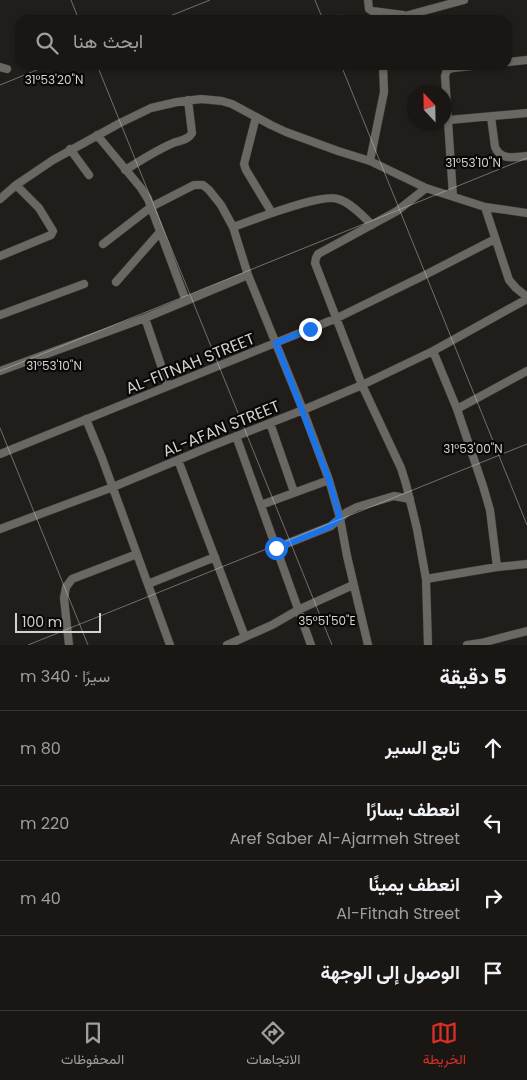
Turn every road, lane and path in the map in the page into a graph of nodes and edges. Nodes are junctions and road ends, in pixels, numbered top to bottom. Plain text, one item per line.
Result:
1 (368, 0) edge
2 (464, 0) edge
3 (398, 15) edge
4 (409, 15) edge
5 (527, 60) edge
6 (512, 62) edge
7 (383, 70) edge
8 (449, 70) edge
9 (446, 85) edge
10 (188, 100) junction
11 (527, 113) edge
12 (256, 117) junction
13 (491, 117) junction
14 (452, 120) edge
15 (450, 130) edge
16 (97, 135) junction
17 (70, 150) junction
18 (527, 156) edge
19 (370, 161) junction
20 (125, 170) junction
21 (89, 175) dead end
22 (16, 185) junction
23 (426, 188) junction
24 (453, 196) junction
25 (0, 199) edge
26 (151, 207) junction
27 (485, 207) junction
28 (272, 213) junction
29 (527, 213) edge
30 (372, 226) junction
31 (233, 227) junction
32 (160, 232) junction
33 (495, 239) junction
34 (102, 244) dead end
35 (0, 256) edge
36 (248, 275) junction
37 (116, 282) dead end
38 (84, 284) dead end
39 (527, 298) edge
40 (186, 301) junction
41 (0, 315) edge
42 (145, 318) junction
43 (337, 318) junction
44 (276, 343) junction
45 (433, 351) junction
46 (0, 371) edge
47 (527, 371) edge
48 (362, 385) junction
49 (168, 386) junction
50 (457, 409) junction
51 (303, 410) junction
52 (86, 419) junction
53 (270, 423) junction
54 (236, 436) junction
55 (0, 454) edge
56 (178, 460) junction
57 (329, 480) junction
58 (113, 487) junction
59 (294, 492) junction
60 (410, 499) junction
61 (261, 505) junction
62 (340, 518) junction
63 (0, 529) edge
64 (276, 548) junction
65 (137, 554) junction
66 (215, 557) junction
67 (527, 564) edge
68 (497, 567) junction
69 (426, 579) junction
70 (148, 584) junction
71 (353, 585) junction
72 (298, 610) junction
73 (527, 631) edge
74 (245, 637) junction
75 (69, 645) edge
76 (170, 645) edge
77 (227, 645) edge
78 (311, 645) edge
79 (368, 645) edge
80 (428, 645) edge
81 (467, 645) edge

1 - 3 street
2 - 4 street
5 - 6 street
7 - 19 street
8 - 9 street
10 - 12 street
10 - 16 street
10 - 20 street
11 - 13 street
12 - 19 street
12 - 28 street
13 - 14 street
13 - 18 street
15 - 24 street
16 - 17 street
16 - 20 street
17 - 21 street
17 - 22 street
19 - 23 street
20 - 26 street
22 - 25 street
22 - 35 street
23 - 24 street
23 - 30 street
24 - 27 street
26 - 31 street
26 - 32 street
26 - 34 street
27 - 29 street
27 - 33 street
28 - 30 street
28 - 31 street
30 - 43 street
31 - 36 street
32 - 37 street
32 - 40 street
33 - 39 street
33 - 43 street, AL-FITNAH STREET
36 - 40 street
36 - 44 street
38 - 41 street
39 - 45 street, AL-AFAN STREET
40 - 42 street
42 - 46 street
42 - 49 street
43 - 44 street, AL-FITNAH STREET
43 - 48 street
44 - 49 street, AL-FITNAH STREET
44 - 51 street
45 - 48 street, AL-AFAN STREET
45 - 50 street
47 - 50 street
48 - 51 street, AL-AFAN STREET
48 - 60 street
49 - 52 street, AL-FITNAH STREET
50 - 68 street
51 - 53 street, AL-AFAN STREET
51 - 57 street
52 - 55 street, AL-FITNAH STREET
52 - 58 street
53 - 54 street, AL-AFAN STREET
53 - 59 street
54 - 56 street, AL-AFAN STREET
54 - 61 street
56 - 58 street, AL-AFAN STREET
56 - 66 street
57 - 59 street
57 - 62 street
58 - 63 street, AL-AFAN STREET
58 - 65 street
59 - 61 street
60 - 62 street
60 - 69 street
61 - 64 street
62 - 64 street
62 - 71 street
64 - 72 street
65 - 70 street
65 - 75 street
66 - 70 street
66 - 74 street
67 - 68 street
68 - 69 street
69 - 80 street
70 - 76 street
71 - 72 street
71 - 79 street
72 - 74 street
72 - 78 street
73 - 81 street
74 - 77 street

